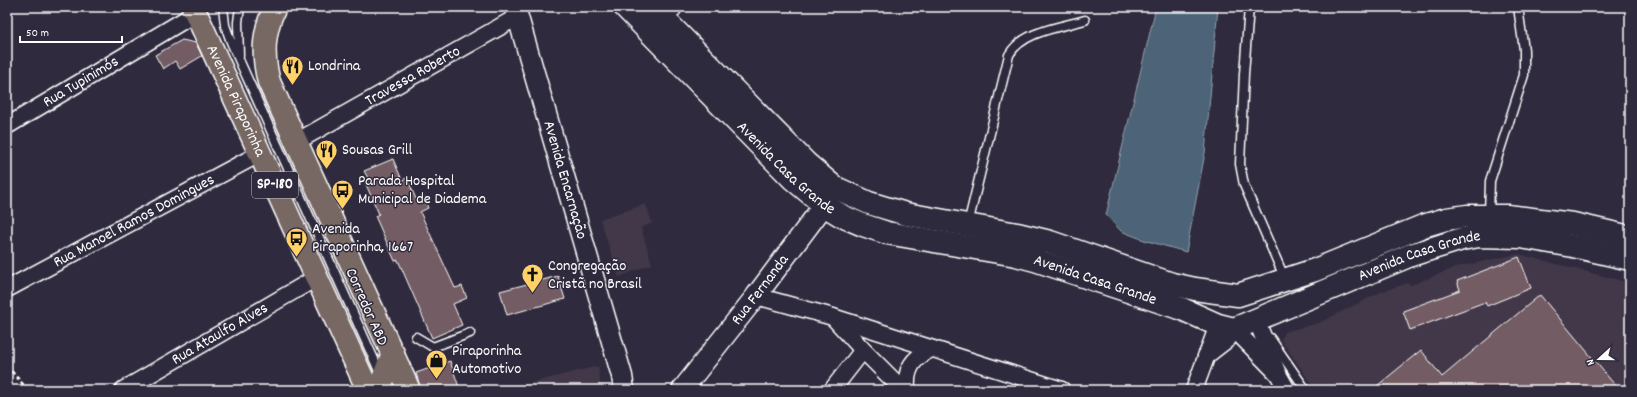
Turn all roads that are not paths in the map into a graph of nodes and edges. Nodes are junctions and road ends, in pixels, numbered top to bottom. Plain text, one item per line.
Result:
1 (224, 7) edge
2 (240, 7) edge
3 (275, 7) edge
4 (624, 7) edge
5 (652, 7) edge
6 (1249, 7) edge
7 (1518, 7) edge
8 (195, 10) edge
9 (520, 10) edge
10 (1085, 20) dead end
11 (665, 26) edge
12 (239, 61) junction
13 (7, 126) edge
14 (296, 142) junction
15 (260, 153) junction
16 (829, 196) junction
17 (967, 225) junction
18 (1490, 225) junction
19 (1630, 237) edge
20 (1630, 258) edge
21 (316, 278) junction
22 (1286, 280) junction
23 (7, 289) edge
24 (1238, 295) junction
25 (756, 296) junction
26 (833, 317) junction
27 (1256, 320) junction
28 (1226, 327) junction
29 (470, 333) dead end
30 (416, 337) dead end
31 (932, 348) junction
32 (863, 350) junction
33 (393, 353) junction
34 (1278, 374) junction
35 (627, 385) edge
36 (379, 387) edge
37 (123, 390) edge
38 (409, 390) edge
39 (682, 390) edge
40 (832, 390) edge
41 (903, 390) edge
42 (907, 390) edge
43 (1062, 390) edge
44 (1194, 390) edge
45 (1287, 390) edge
46 (1306, 390) edge

1 - 12 lane, Corredor ABD
2 - 12 lane, Corredor ABD
3 - 14 main road, SP-180
4 - 11 main road, Avenida Casa Grande
5 - 11 main road, Avenida Casa Grande
6 - 22 lane
7 - 18 lane
8 - 13 street, Rua Tupinimós
8 - 15 main road, Avenida Piraporinha / SP-180
9 - 14 street, Travessa Roberto
9 - 35 street, Avenida Encarnação
10 - 17 lane
11 - 16 main road, Avenida Casa Grande
12 - 36 lane, Corredor ABD
14 - 33 main road, SP-180
15 - 21 main road, Avenida Piraporinha / SP-180
15 - 23 street, Rua Manoel Ramos Domingues
16 - 17 main road, Avenida Casa Grande
16 - 25 street, Rua Fernanda
16 - 28 main road, Avenida Casa Grande
17 - 24 main road, Avenida Casa Grande
18 - 19 main road, Avenida Casa Grande
18 - 20 main road, Avenida Casa Grande
18 - 22 main road, Avenida Casa Grande
18 - 27 main road, Avenida Casa Grande
21 - 36 main road, Avenida Piraporinha / SP-180
21 - 37 street, Rua Ataulfo Alves
22 - 24 main road, Avenida Casa Grande
24 - 27 main road
24 - 28 main road
25 - 26 street
25 - 39 street, Rua Fernanda
26 - 31 street
26 - 32 street
27 - 28 main road, Avenida Casa Grande
27 - 34 street
27 - 46 lane
28 - 34 street
28 - 44 street
29 - 30 lane
31 - 42 street
31 - 43 street
32 - 40 street
32 - 41 street
33 - 36 main road
33 - 38 main road, SP-180
34 - 45 street

